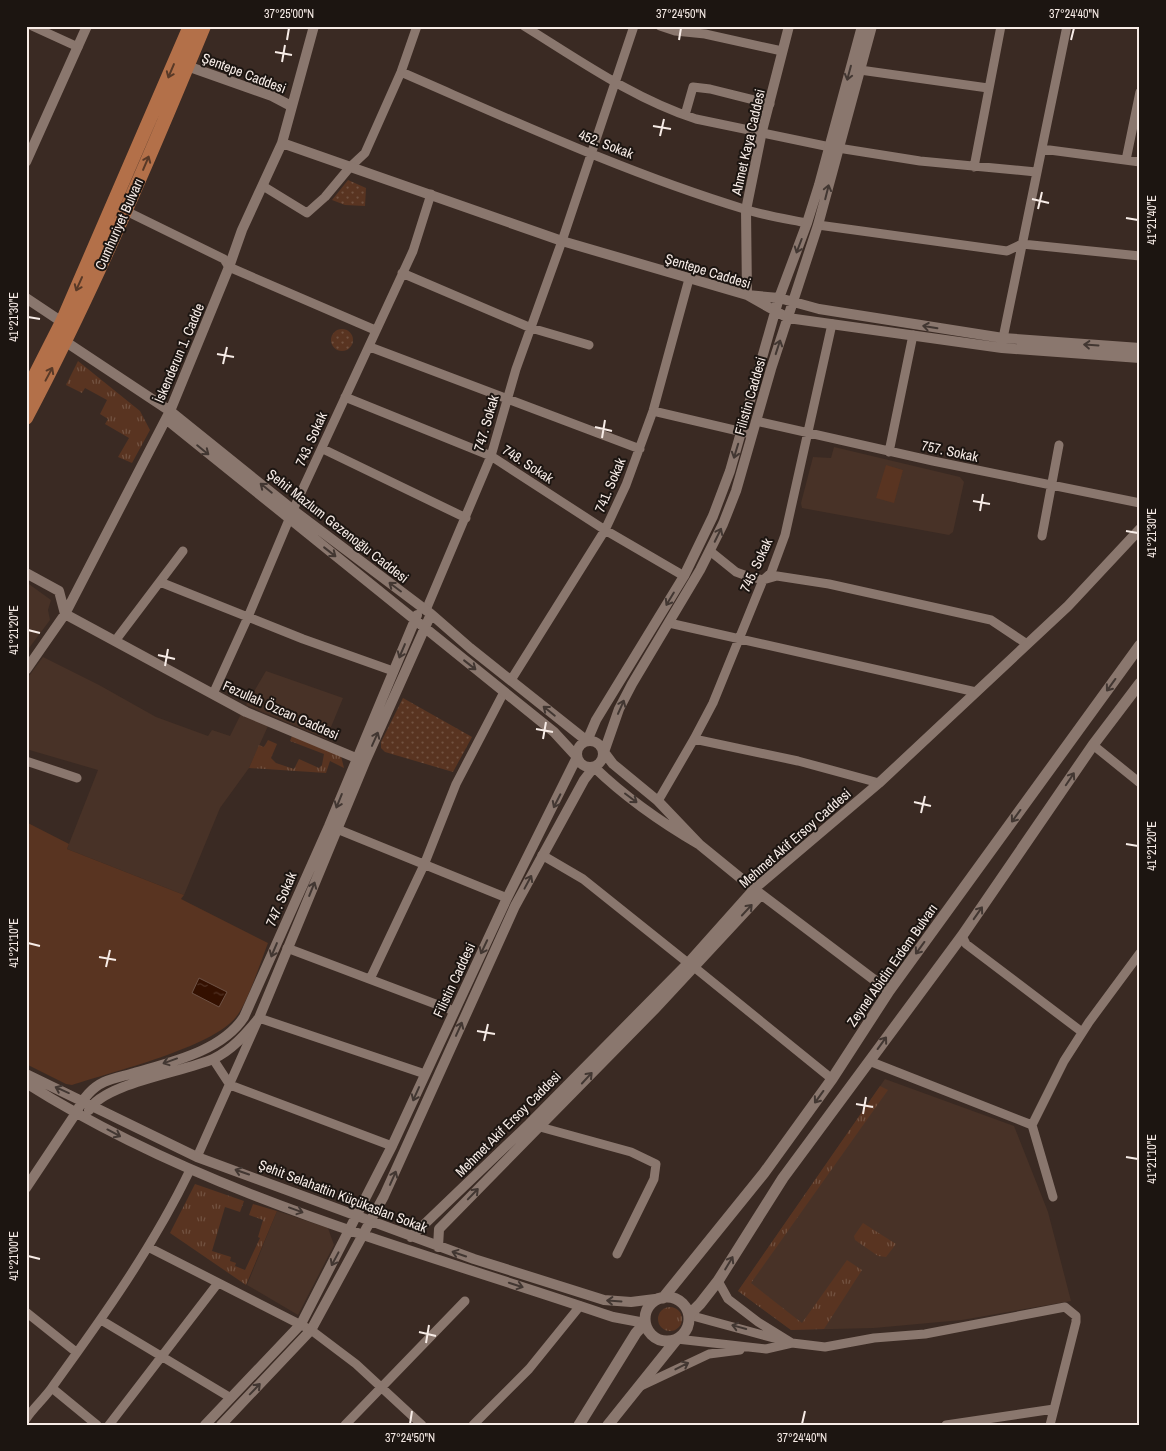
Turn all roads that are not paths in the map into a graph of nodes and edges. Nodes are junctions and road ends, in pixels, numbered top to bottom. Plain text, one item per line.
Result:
1 (32, 26) edge
2 (87, 26) edge
3 (190, 26) edge
4 (204, 26) edge
5 (314, 26) edge
6 (417, 26) edge
7 (524, 26) edge
8 (634, 26) edge
9 (660, 26) edge
10 (789, 26) edge
11 (862, 26) edge
12 (872, 26) edge
13 (1001, 26) edge
14 (1067, 26) edge
15 (703, 30) edge
16 (78, 47) junction
17 (782, 51) junction
18 (187, 66) junction
19 (860, 70) junction
20 (401, 72) junction
21 (616, 82) junction
22 (988, 88) junction
23 (1140, 92) edge
24 (770, 104) junction
25 (291, 106) junction
26 (685, 115) junction
27 (762, 131) junction
28 (282, 142) junction
29 (834, 147) junction
30 (1042, 149) junction
31 (591, 153) junction
32 (1126, 160) junction
33 (26, 162) edge
34 (1140, 162) edge
35 (350, 167) junction
36 (974, 167) junction
37 (1036, 172) junction
38 (263, 186) junction
39 (431, 194) junction
40 (746, 210) junction
41 (126, 211) junction
42 (808, 224) junction
43 (818, 225) junction
44 (562, 240) junction
45 (1022, 244) junction
46 (1140, 256) edge
47 (230, 267) junction
48 (402, 273) junction
49 (689, 279) junction
50 (747, 295) junction
51 (26, 298) edge
52 (779, 298) junction
53 (792, 302) junction
54 (776, 312) junction
55 (788, 318) junction
56 (62, 322) junction
57 (832, 324) junction
58 (531, 328) junction
59 (375, 330) junction
60 (913, 335) junction
61 (66, 342) junction
62 (1002, 343) junction
63 (589, 345) dead end
64 (370, 347) junction
65 (1140, 348) edge
66 (1140, 358) edge
67 (26, 393) edge
68 (345, 397) junction
69 (507, 399) junction
70 (652, 411) junction
71 (168, 415) junction
72 (26, 418) edge
73 (756, 422) junction
74 (741, 432) junction
75 (807, 433) junction
76 (753, 434) junction
77 (1059, 445) dead end
78 (323, 449) junction
79 (640, 449) junction
80 (889, 452) junction
81 (491, 456) junction
82 (1052, 486) junction
83 (1140, 503) edge
84 (293, 510) junction
85 (466, 518) junction
86 (289, 520) junction
87 (1140, 529) edge
88 (605, 530) junction
89 (1042, 536) dead end
90 (183, 551) dead end
91 (710, 551) junction
92 (26, 572) edge
93 (684, 576) junction
94 (763, 580) junction
95 (160, 582) junction
96 (426, 610) junction
97 (65, 614) junction
98 (248, 617) junction
99 (415, 620) junction
100 (669, 623) junction
101 (424, 629) junction
102 (739, 638) junction
103 (114, 641) junction
104 (1027, 644) junction
105 (1140, 645) edge
106 (26, 670) edge
107 (393, 671) junction
108 (511, 680) junction
109 (1140, 683) edge
110 (504, 692) junction
111 (976, 692) junction
112 (213, 694) junction
113 (694, 739) junction
114 (587, 741) junction
115 (1093, 745) junction
116 (604, 752) junction
117 (577, 757) junction
118 (356, 758) junction
119 (26, 761) edge
120 (594, 767) junction
121 (77, 778) dead end
122 (879, 783) junction
123 (1140, 783) edge
124 (658, 801) junction
125 (337, 829) junction
126 (700, 845) junction
127 (542, 855) junction
128 (424, 865) junction
129 (758, 892) junction
130 (507, 898) junction
131 (962, 936) junction
132 (287, 948) junction
133 (1140, 953) edge
134 (691, 965) junction
135 (370, 979) junction
136 (889, 991) junction
137 (454, 1011) junction
138 (259, 1018) junction
139 (1082, 1032) junction
140 (213, 1059) junction
141 (869, 1061) junction
142 (26, 1074) edge
143 (425, 1074) junction
144 (832, 1079) junction
145 (26, 1083) edge
146 (230, 1085) junction
147 (87, 1103) junction
148 (81, 1115) junction
149 (1032, 1125) junction
150 (540, 1127) junction
151 (392, 1146) junction
152 (197, 1157) junction
153 (190, 1170) junction
154 (26, 1188) edge
155 (1053, 1197) dead end
156 (357, 1215) junction
157 (369, 1220) junction
158 (351, 1230) junction
159 (361, 1235) junction
160 (411, 1237) junction
161 (148, 1247) junction
162 (438, 1247) junction
163 (617, 1254) dead end
164 (718, 1281) junction
165 (218, 1282) junction
166 (663, 1298) junction
167 (465, 1300) dead end
168 (580, 1306) junction
169 (26, 1312) edge
170 (689, 1315) junction
171 (101, 1320) junction
172 (645, 1323) junction
173 (301, 1324) junction
174 (311, 1330) junction
175 (677, 1339) junction
176 (792, 1342) junction
177 (754, 1348) junction
178 (76, 1352) junction
179 (160, 1356) junction
180 (52, 1388) junction
181 (382, 1388) junction
182 (638, 1388) junction
183 (231, 1398) junction
184 (1054, 1409) junction
185 (28, 1414) edge
186 (97, 1425) edge
187 (109, 1425) edge
188 (206, 1425) edge
189 (221, 1425) edge
190 (345, 1425) edge
191 (422, 1425) edge
192 (473, 1425) edge
193 (579, 1425) edge
194 (608, 1425) edge
195 (946, 1425) edge
196 (1050, 1425) edge

1 - 16 street
2 - 16 street
3 -> 56 main road, Cumhuriyet Bulvarı
4 - 18 main road, Cumhuriyet Bulvarı
5 - 25 street, İskenderun 1. Cadde
6 - 20 street
7 - 21 street
8 - 21 street, 747. Sokak
9 - 15 street
10 - 17 street, Ahmet Kaya Caddesi
11 -> 29 street, Filistin Caddesi
12 - 19 street, Filistin Caddesi
13 - 22 street
14 - 30 street
15 - 17 street
16 - 33 street
17 - 24 street, Ahmet Kaya Caddesi
18 - 25 street, Şentepe Caddesi
41 -> 18 main road, Cumhuriyet Bulvarı
19 - 22 street
19 - 29 street, Filistin Caddesi
20 - 31 street, 452. Sokak
20 - 35 street
21 - 26 street
21 - 31 street, 747. Sokak
22 - 36 street
23 - 32 street
24 - 26 street
24 - 27 street, Ahmet Kaya Caddesi
25 - 28 street, İskenderun 1. Cadde
26 - 27 street
27 - 29 street
27 - 40 street, Ahmet Kaya Caddesi
28 - 35 street, Şentepe Caddesi
28 - 38 street, İskenderun 1. Cadde
29 - 36 street
29 - 42 street, Filistin Caddesi
43 -> 29 street, Filistin Caddesi
30 - 32 street
30 - 37 street
31 - 40 street, 452. Sokak
31 - 44 street, 747. Sokak
32 - 34 street
35 - 38 street
35 - 39 street, Şentepe Caddesi
36 - 37 street
37 - 45 street
38 - 47 street, İskenderun 1. Cadde
39 - 44 street, Şentepe Caddesi
39 - 48 street, 743. Sokak
40 - 42 street, 452. Sokak
40 - 50 street, Ahmet Kaya Caddesi
41 - 47 street
41 - 61 main road, Cumhuriyet Bulvarı
42 -> 52 street, Filistin Caddesi
43 - 45 street
43 - 53 street, Filistin Caddesi
44 - 49 street, Şentepe Caddesi
44 - 58 street, 747. Sokak
45 - 46 street
45 - 62 street
47 - 59 street
47 - 71 street, İskenderun 1. Cadde
48 - 58 street
48 - 59 street, 743. Sokak
49 - 50 street, Şentepe Caddesi
49 - 70 street, 741. Sokak
50 - 52 street
50 - 54 street, Şentepe Caddesi
51 - 56 street
52 - 53 street
52 - 54 street, Filistin Caddesi
53 - 55 street, Filistin Caddesi
62 -> 53 street
54 - 55 street, Şentepe Caddesi
54 - 74 street, Filistin Caddesi
55 - 57 street, Şentepe Caddesi
73 -> 55 street, Filistin Caddesi
56 - 67 main road, Cumhuriyet Bulvarı
57 - 60 street, Şentepe Caddesi
57 - 75 street, 745. Sokak
58 - 63 street
58 - 69 street, 747. Sokak
59 - 64 street, 743. Sokak
60 - 62 street, Şentepe Caddesi
60 - 80 street
61 - 71 street, Şehit Mazlum Gezenoğlu Caddesi
72 -> 61 main road, Cumhuriyet Bulvarı
65 -> 62 street
62 - 66 street, Şentepe Caddesi
64 - 68 street, 743. Sokak
64 - 69 street
68 - 78 street, 743. Sokak
68 - 81 street, 748. Sokak
69 - 79 street
69 - 81 street, 747. Sokak
70 - 74 street
70 - 79 street, 741. Sokak
84 -> 71 street, Şehit Mazlum Gezenoğlu Caddesi
71 -> 86 street, Şehit Mazlum Gezenoğlu Caddesi
71 - 97 street, İskenderun 1. Cadde
73 - 75 street, 757. Sokak
73 - 76 street, Filistin Caddesi
74 - 76 street
74 -> 93 street, Filistin Caddesi
75 - 80 street, 757. Sokak
75 - 94 street, 745. Sokak
91 -> 76 street, Filistin Caddesi
77 - 82 street
78 - 84 street, 743. Sokak
78 - 85 street
79 - 88 street, 741. Sokak
80 - 82 street, 757. Sokak
81 - 85 street, 747. Sokak
81 - 88 street, 748. Sokak
82 - 83 street, 757. Sokak
82 - 89 street
84 - 86 street, 743. Sokak
96 -> 84 street, Şehit Mazlum Gezenoğlu Caddesi
85 - 96 street, 747. Sokak
86 - 98 street, 743. Sokak
86 -> 99 street, Şehit Mazlum Gezenoğlu Caddesi
87 - 104 street, Mehmet Akif Ersoy Caddesi
88 - 93 street, 748. Sokak
88 - 108 street, 741. Sokak
90 - 95 street
91 - 94 street
91 - 100 street, Filistin Caddesi
92 - 97 street
93 -> 114 street, Filistin Caddesi
94 - 102 street, 745. Sokak
94 - 104 street
95 - 98 street
95 - 103 street
96 - 99 street, 747. Sokak
96 - 101 street
96 - 108 street, Şehit Mazlum Gezenoğlu Caddesi
97 - 103 street, Fezullah Özcan Caddesi
97 - 106 street, İskenderun 1. Cadde
98 - 107 street
98 - 112 street, 743. Sokak
99 - 101 street, Şehit Mazlum Gezenoğlu Caddesi
99 -> 107 street, 747. Sokak
100 - 102 street
116 -> 100 street, Filistin Caddesi
101 -> 110 street, Şehit Mazlum Gezenoğlu Caddesi
125 -> 101 street
102 - 111 street
102 - 113 street, 745. Sokak
103 - 112 street, Fezullah Özcan Caddesi
104 - 111 street, Mehmet Akif Ersoy Caddesi
105 -> 136 main road, Zeynel Abidin Erdem Bulvarı
107 - 118 street, 747. Sokak
114 -> 108 street, Şehit Mazlum Gezenoğlu Caddesi
109 - 115 main road
110 - 117 street, Şehit Mazlum Gezenoğlu Caddesi
110 - 128 street
111 - 122 street, Mehmet Akif Ersoy Caddesi
112 - 118 street, Fezullah Özcan Caddesi
113 - 122 street
113 - 124 street, 745. Sokak
114 - 116 street
114 - 117 street
115 - 123 street
131 -> 115 main road
116 - 120 street
116 - 124 street
117 - 120 street
117 -> 130 street, Filistin Caddesi
118 -> 147 street, 747. Sokak
119 - 121 street
120 -> 126 street
120 - 127 street, Filistin Caddesi
122 - 129 street, Mehmet Akif Ersoy Caddesi
124 - 126 street
125 - 128 street
132 -> 125 street
126 - 129 street
127 - 134 street
157 -> 127 street, Filistin Caddesi
128 - 130 street
128 - 135 street
129 - 134 street, Mehmet Akif Ersoy Caddesi
129 - 136 street
130 -> 137 street, Filistin Caddesi
131 - 139 street
141 -> 131 main road
132 - 135 street
132 - 138 street
133 - 139 street
134 - 144 street
150 -> 134 street
134 - 160 street, Mehmet Akif Ersoy Caddesi
135 - 137 street
136 - 144 main road, Zeynel Abidin Erdem Bulvarı
137 - 143 street, Filistin Caddesi
138 - 140 street
138 - 143 street
138 - 146 street
139 - 149 street
140 - 146 street
140 - 147 street
141 - 149 street
164 -> 141 main road
147 -> 142 street, Şehit Selahattin Küçükaslan Sokak
143 -> 151 street, Filistin Caddesi
144 -> 166 main road, Zeynel Abidin Erdem Bulvarı
145 - 148 street, Şehit Selahattin Küçükaslan Sokak
146 - 151 street
146 - 152 street
147 - 148 street, 747. Sokak
147 - 152 street, Şehit Selahattin Küçükaslan Sokak
148 -> 153 street, Şehit Selahattin Küçükaslan Sokak
148 - 154 street, 747. Sokak
149 - 155 street
162 -> 150 street
150 - 163 street
151 - 156 street, Filistin Caddesi
156 -> 152 street, Şehit Selahattin Küçükaslan Sokak
153 -> 158 street, Şehit Selahattin Küçükaslan Sokak
153 - 161 street
156 - 157 street, Şehit Selahattin Küçükaslan Sokak
156 - 158 street
157 - 159 street
157 - 160 street, Şehit Selahattin Küçükaslan Sokak
158 - 159 street, Şehit Selahattin Küçükaslan Sokak
158 -> 173 street
159 -> 168 street, Şehit Selahattin Küçükaslan Sokak
159 - 174 street
160 - 162 street, Şehit Selahattin Küçükaslan Sokak
161 - 165 street
161 - 171 street
166 -> 162 street, Şehit Selahattin Küçükaslan Sokak
164 - 170 main road
164 - 176 street
165 - 173 street
165 - 179 street
166 - 170 main road
166 - 172 main road
167 - 181 street
168 - 172 street, Şehit Selahattin Küçükaslan Sokak
168 - 192 street
169 - 178 street
170 - 175 main road
176 -> 170 street
171 - 178 street
171 - 179 street
172 - 175 main road
172 - 193 main road
173 - 174 street
173 - 183 street
174 - 181 street
189 -> 174 street
175 - 177 street
175 - 182 main road
176 - 177 street
176 - 184 street
182 -> 177 street
178 - 180 street
179 - 183 street
179 - 187 street
180 - 185 street
180 - 186 street
181 - 190 street
181 - 191 street
182 - 194 main road
183 - 188 street
184 - 195 street
184 - 196 street

